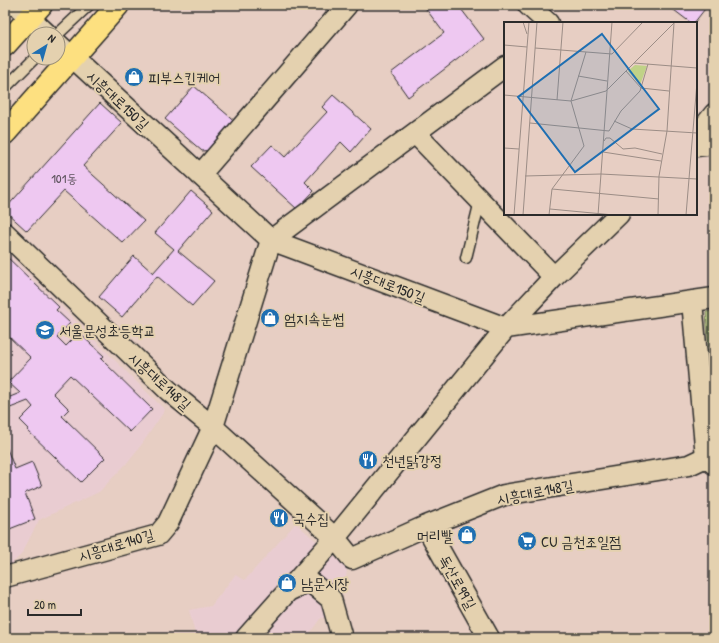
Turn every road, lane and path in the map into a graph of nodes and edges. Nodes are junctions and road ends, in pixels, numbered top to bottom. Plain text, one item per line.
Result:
1 (89, 5) edge
2 (118, 5) edge
3 (347, 5) edge
4 (528, 5) edge
5 (29, 9) edge
6 (547, 22) edge
7 (41, 26) edge
8 (66, 27) edge
9 (5, 45) edge
10 (66, 50) edge
11 (66, 52) edge
12 (27, 66) edge
13 (54, 66) edge
14 (504, 67) edge
15 (5, 88) edge
16 (714, 114) edge
17 (5, 133) edge
18 (415, 133) junction
19 (697, 136) edge
20 (714, 144) edge
21 (697, 146) edge
22 (200, 175) junction
23 (480, 201) junction
24 (618, 215) edge
25 (5, 233) edge
26 (270, 240) junction
27 (466, 258) dead end
28 (554, 277) junction
29 (714, 298) edge
30 (692, 301) junction
31 (506, 328) junction
32 (213, 427) junction
33 (711, 458) edge
34 (426, 526) junction
35 (335, 538) junction
36 (5, 577) edge
37 (288, 591) junction
38 (246, 638) edge
39 (342, 638) edge
40 (489, 638) edge

1 - 8 lane
2 - 10 main road
3 - 22 street
4 - 6 street
5 - 7 street
5 - 9 main road
11 - 22 street, 시흥대로150길
12 - 15 lane
13 - 17 main road
14 - 18 street
16 - 19 street
18 - 23 street
18 - 26 street
20 - 21 street
22 - 26 street, 시흥대로150길
23 - 27 lane
23 - 28 street
24 - 28 street
25 - 32 street, 시흥대로148길
26 - 31 street, 시흥대로150길
26 - 32 street
28 - 31 street
29 - 30 street, 시흥대로150길
30 - 31 street, 시흥대로150길
30 - 33 street
31 - 35 street
32 - 35 street, 시흥대로148길
32 - 36 street, 시흥대로140길
33 - 34 street, 시흥대로148길
34 - 35 street, 시흥대로148길
34 - 40 street, 독산로99길
35 - 37 street
37 - 38 street
37 - 39 street

